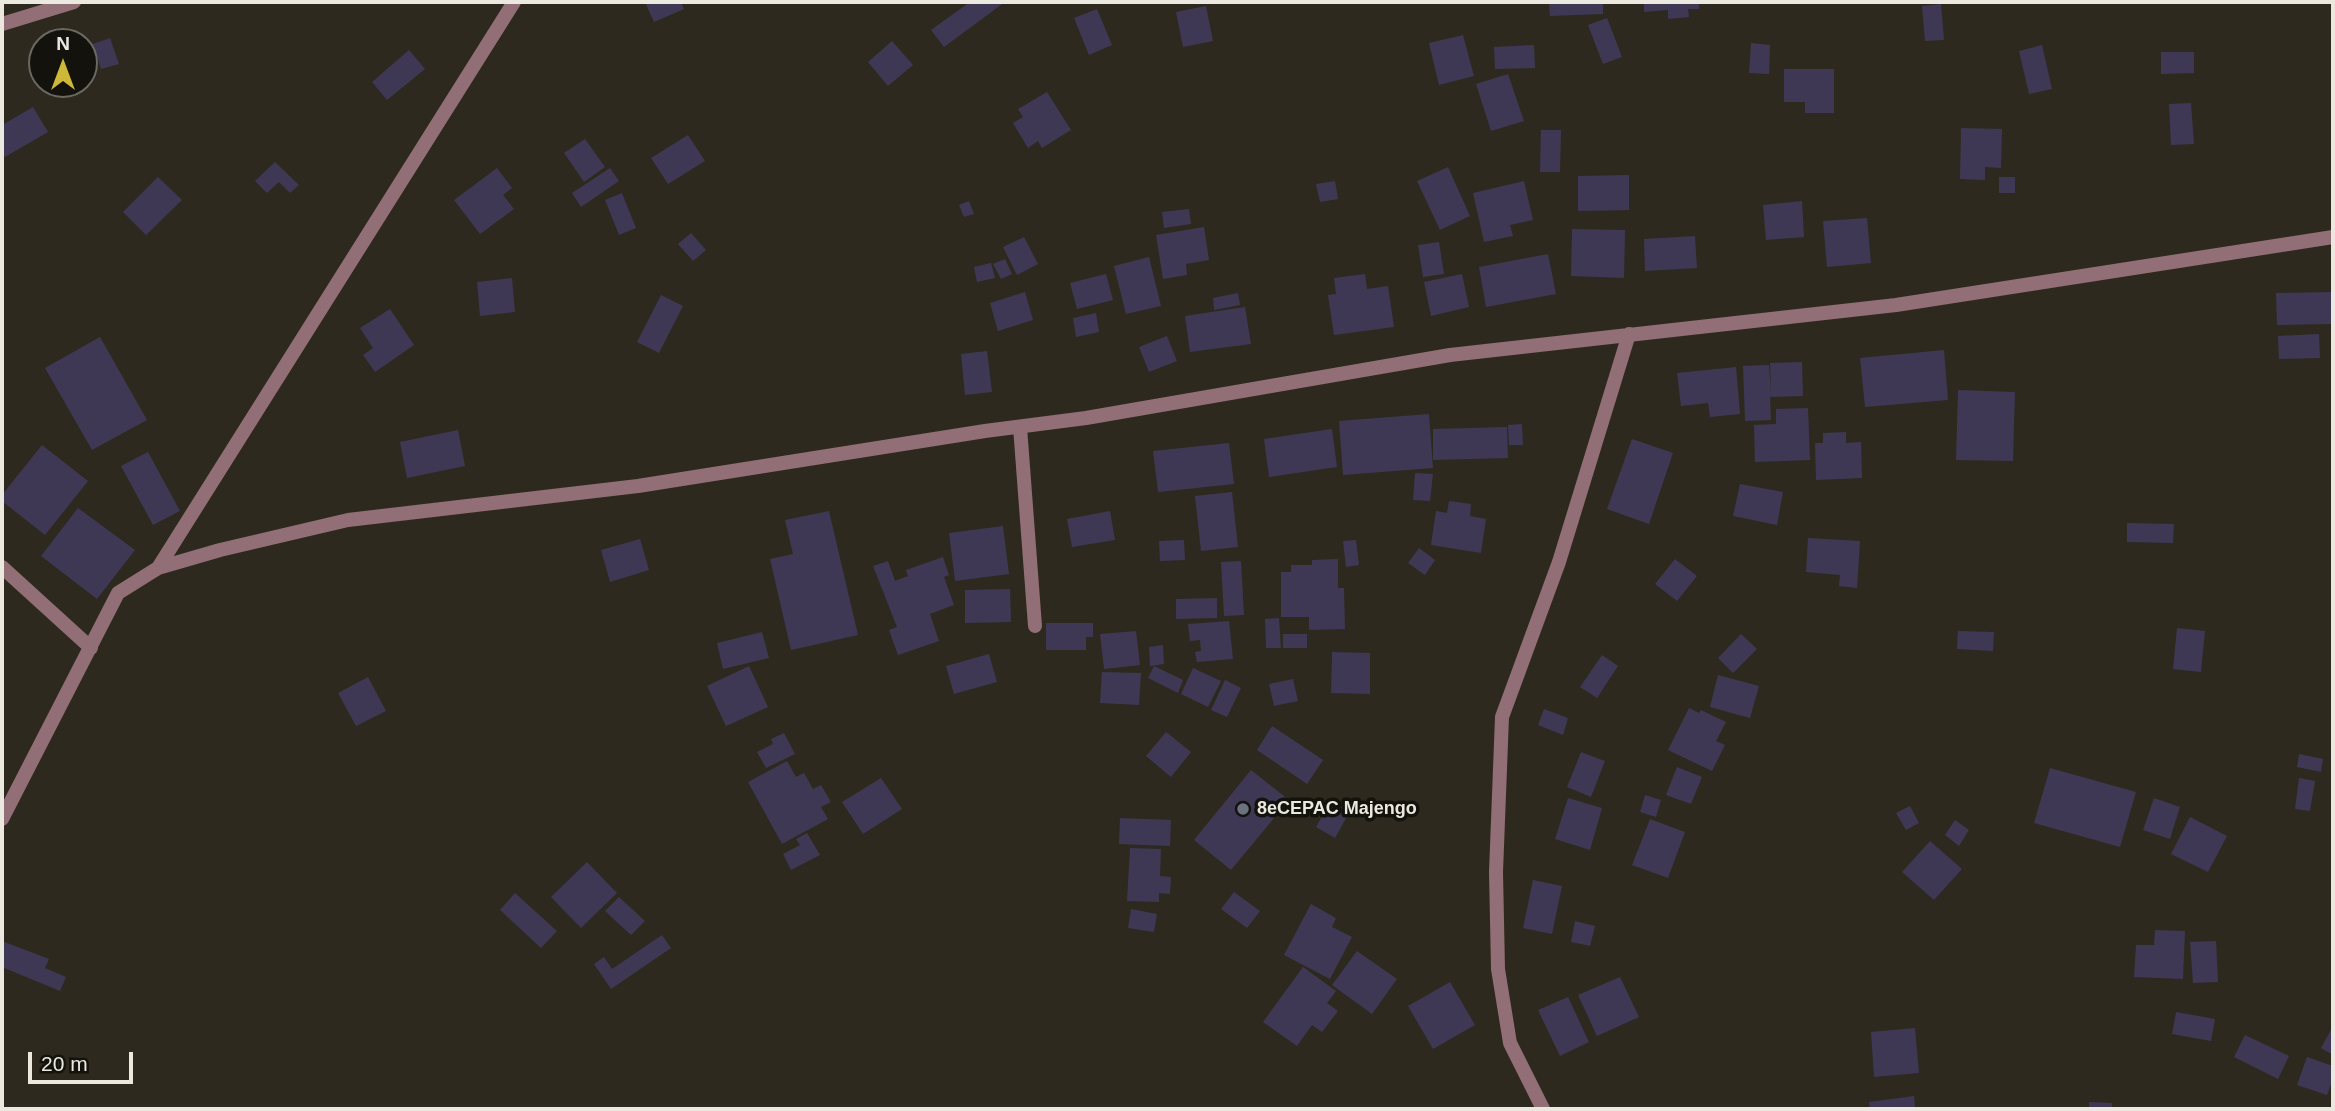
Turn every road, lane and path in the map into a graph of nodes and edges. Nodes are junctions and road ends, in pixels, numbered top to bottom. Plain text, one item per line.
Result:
1 (74, 2) edge
2 (514, 2) edge
3 (2, 24) edge
4 (2333, 237) edge
5 (1629, 334) junction
6 (1020, 426) junction
7 (2, 567) edge
8 (159, 568) junction
9 (1035, 626) dead end
10 (91, 648) junction
11 (2, 819) edge
12 (1543, 1109) edge

1 - 3 street
2 - 8 street
4 - 5 street
5 - 6 street
5 - 12 street
6 - 8 street
6 - 9 street
7 - 10 street
8 - 10 street
10 - 11 street

